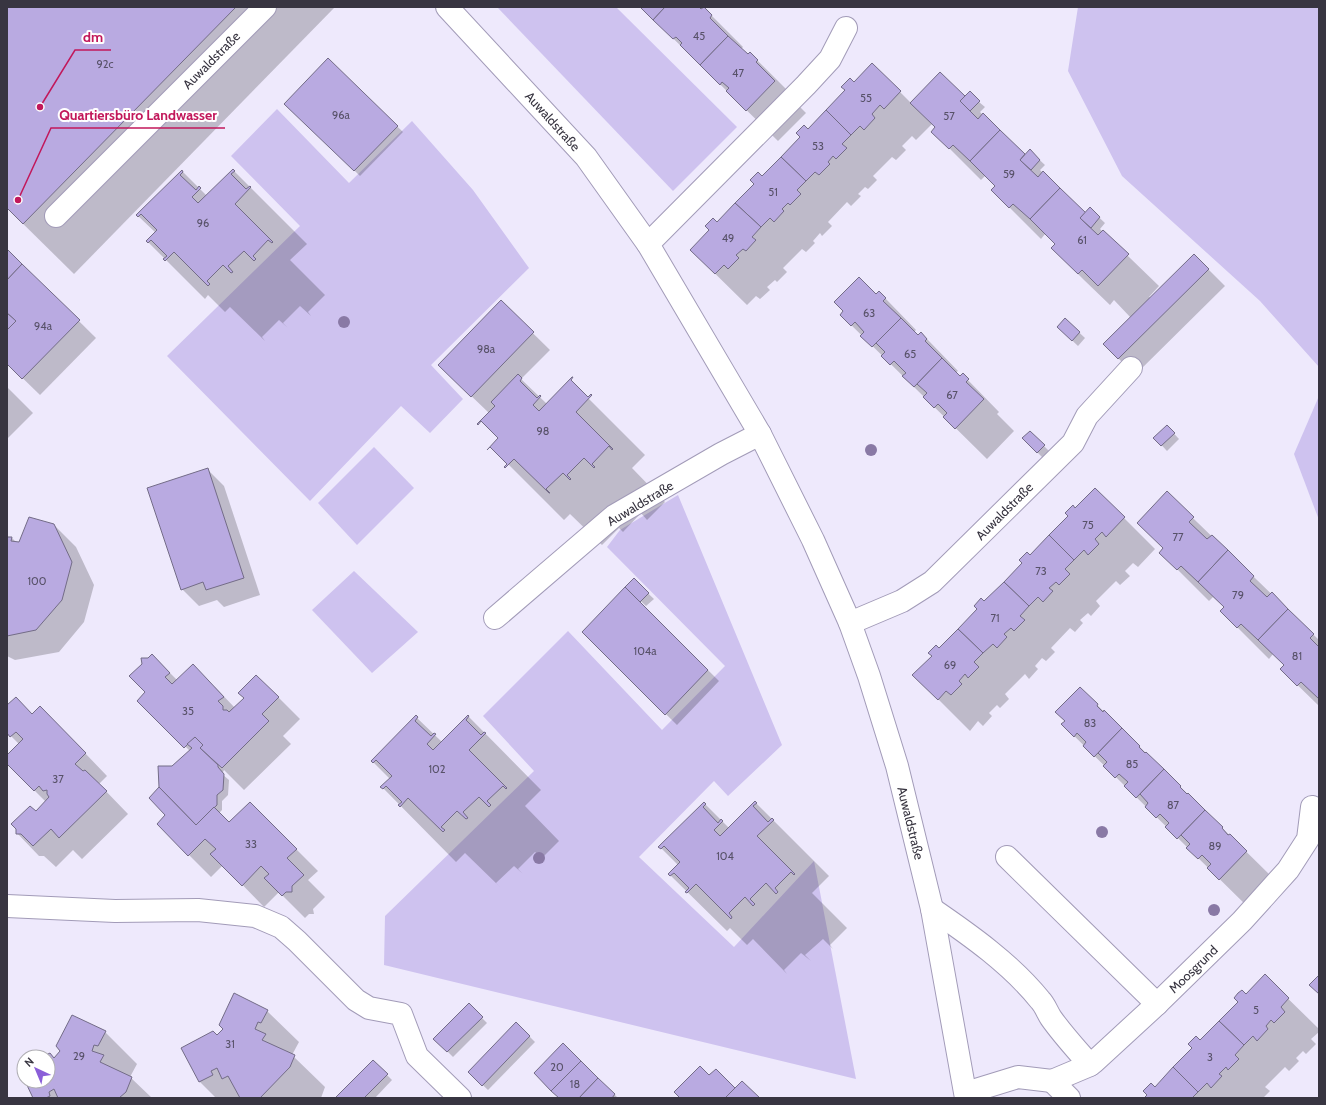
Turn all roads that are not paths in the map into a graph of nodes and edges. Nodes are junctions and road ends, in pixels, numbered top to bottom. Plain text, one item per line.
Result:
1 (447, 7) edge
2 (255, 10) edge
3 (846, 28) dead end
4 (56, 216) dead end
5 (648, 244) junction
6 (1131, 368) dead end
7 (760, 434) junction
8 (495, 618) dead end
9 (850, 623) junction
10 (1312, 807) dead end
11 (1313, 844) edge
12 (1007, 857) dead end
13 (7, 906) edge
14 (932, 910) junction
15 (1157, 1004) junction
16 (1090, 1065) junction
17 (1052, 1081) junction
18 (966, 1096) edge
19 (460, 1098) edge
20 (1069, 1098) edge

1 - 5 street, Auwaldstraße
2 - 4 street, Auwaldstraße
3 - 5 street
5 - 7 street, Auwaldstraße
6 - 9 street, Auwaldstraße
7 - 8 street, Auwaldstraße
7 - 9 street, Auwaldstraße
9 - 14 street, Auwaldstraße
10 - 11 street, Moosgrund
11 - 15 street, Moosgrund
12 - 15 street
13 - 19 street
14 - 16 street
14 - 18 street, Auwaldstraße
15 - 16 street, Moosgrund
16 - 17 street, Moosgrund
17 - 18 street, Auwaldstraße
17 - 20 street

